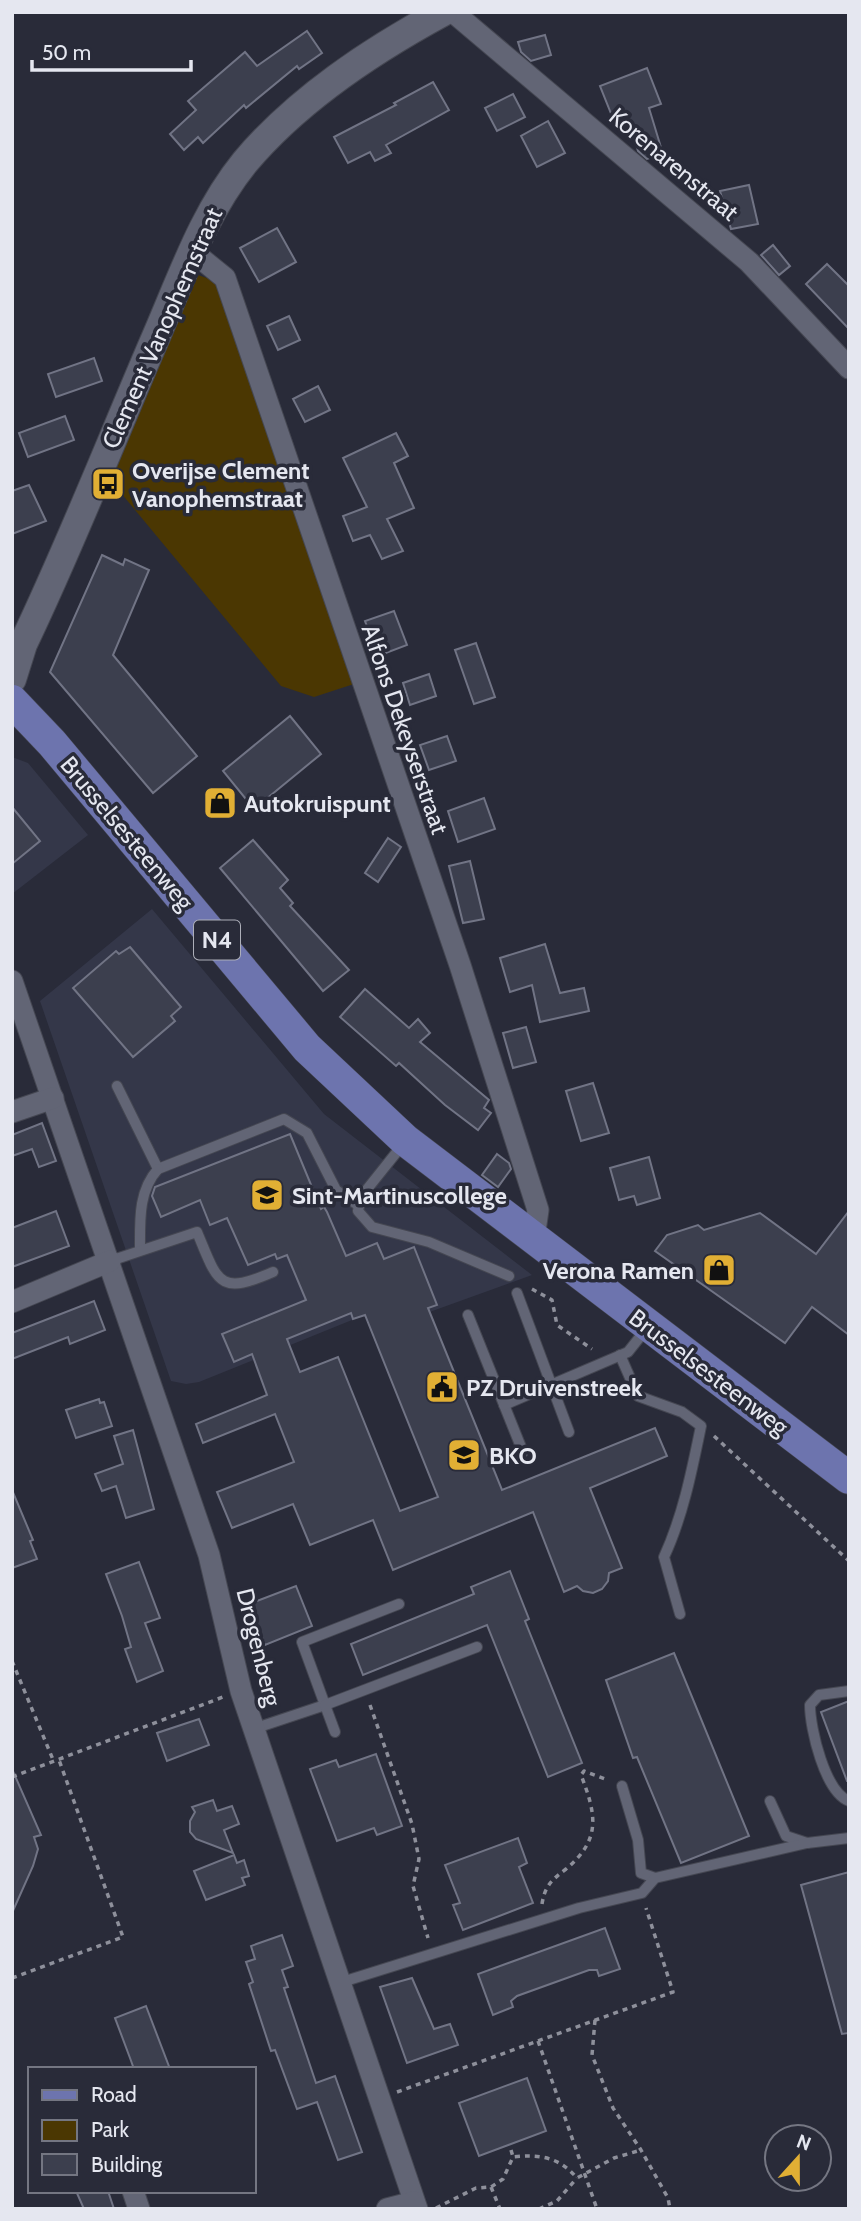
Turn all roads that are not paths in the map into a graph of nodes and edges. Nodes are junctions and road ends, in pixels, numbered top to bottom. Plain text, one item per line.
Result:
1 (443, 12) edge
2 (453, 12) edge
3 (192, 252) junction
4 (849, 368) edge
5 (39, 611) junction
6 (12, 623) edge
7 (12, 678) edge
8 (12, 701) edge
9 (12, 981) edge
10 (117, 1086) dead end
11 (53, 1098) junction
12 (12, 1112) edge
13 (405, 1140) junction
14 (158, 1169) junction
15 (359, 1206) junction
16 (530, 1237) junction
17 (140, 1250) junction
18 (110, 1261) junction
19 (273, 1272) dead end
20 (509, 1276) road end
21 (517, 1293) dead end
22 (12, 1303) edge
23 (468, 1315) dead end
24 (648, 1326) junction
25 (620, 1355) junction
26 (552, 1384) junction
27 (504, 1405) junction
28 (569, 1432) dead end
29 (523, 1452) dead end
30 (849, 1478) edge
31 (399, 1604) dead end
32 (680, 1614) dead end
33 (477, 1647) dead end
34 (849, 1691) edge
35 (325, 1705) junction
36 (253, 1729) junction
37 (335, 1732) dead end
38 (622, 1786) road end
39 (770, 1801) dead end
40 (849, 1801) edge
41 (849, 1838) edge
42 (807, 1843) junction
43 (655, 1878) junction
44 (340, 1983) junction
45 (422, 2206) edge
46 (387, 2209) edge

1 - 3 street, Clement Vanophemstraat
2 - 4 street, Korenarenstraat
3 - 5 street, Clement Vanophemstraat
3 - 16 street, Alfons Dekeyserstraat
5 - 6 street
5 - 7 street, Clement Vanophemstraat
8 - 13 main road, Brusselsesteenweg / N4
9 - 11 street, Drogenberg
10 - 14 lane
11 - 12 street
11 - 18 street, Drogenberg
13 - 15 lane
13 - 16 main road, Brusselsesteenweg / N4
14 - 15 lane
14 - 17 lane
15 - 20 lane
16 - 24 main road, Brusselsesteenweg / N4
17 - 18 lane
17 - 19 lane
18 - 22 street
18 - 36 street, Drogenberg
21 - 26 lane
23 - 27 lane
24 - 25 lane
24 - 30 main road, Brusselsesteenweg / N4
25 - 26 lane
25 - 32 lane
26 - 27 lane
26 - 28 lane
27 - 29 lane
31 - 35 lane
33 - 35 lane
34 - 40 lane
35 - 36 lane
35 - 37 lane
36 - 44 street, Drogenberg
38 - 43 lane
39 - 42 lane
41 - 42 lane
42 - 43 lane
43 - 44 lane
44 - 45 street, Drogenberg
45 - 46 street

